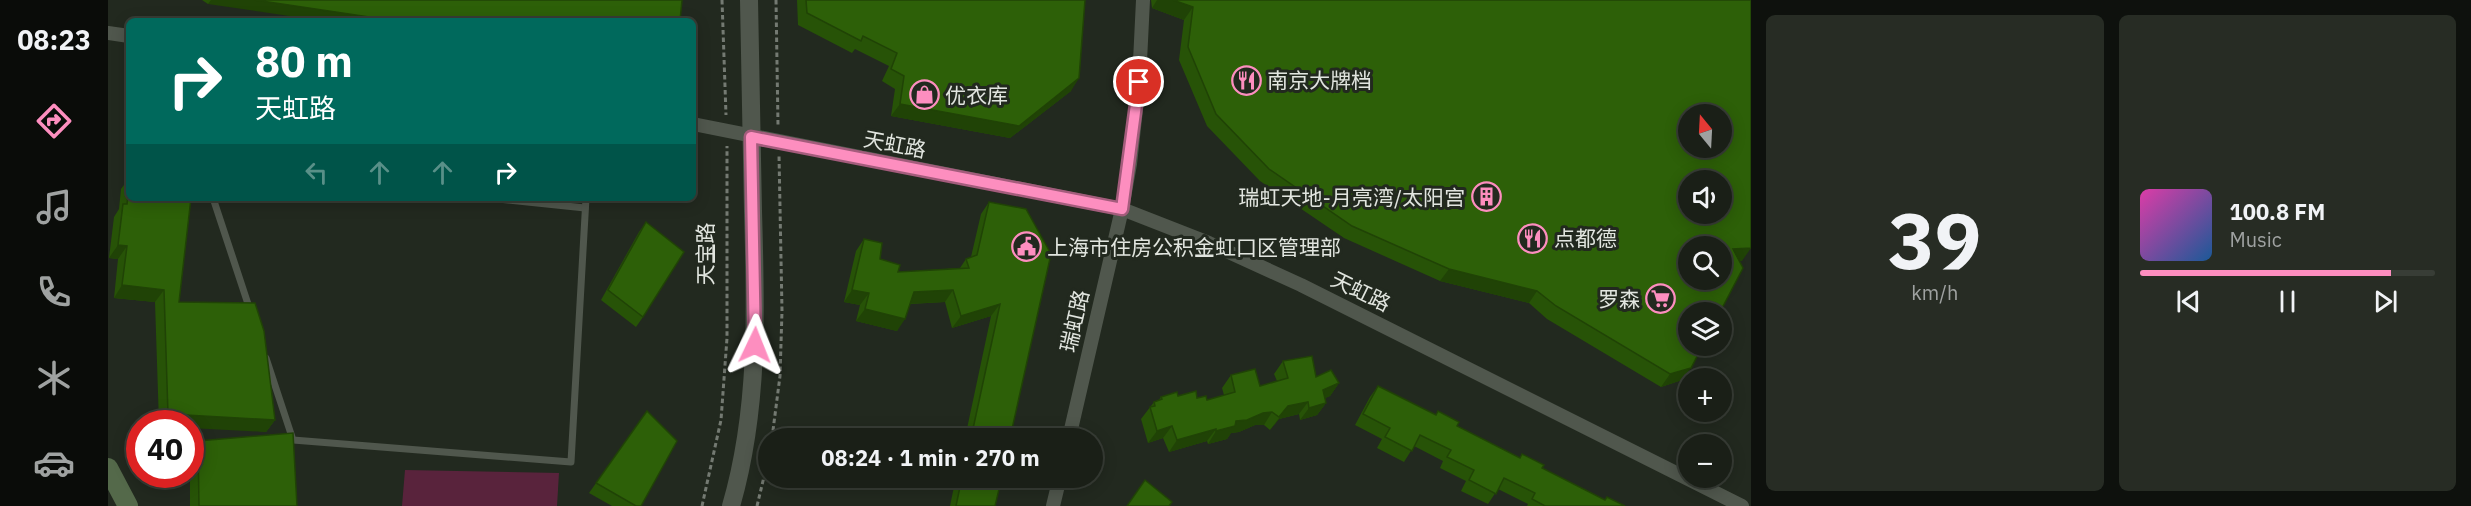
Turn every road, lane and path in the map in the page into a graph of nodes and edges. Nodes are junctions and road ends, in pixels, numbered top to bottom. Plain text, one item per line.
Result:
1 (722, 0) edge
2 (749, 0) edge
3 (776, 0) edge
4 (1143, 0) edge
5 (108, 33) edge
6 (126, 36) edge
7 (696, 125) edge
8 (727, 132) junction
9 (751, 137) junction
10 (779, 142) junction
11 (214, 201) edge
12 (518, 201) edge
13 (586, 201) edge
14 (585, 208) junction
15 (1122, 209) junction
16 (252, 316) edge
17 (263, 350) edge
18 (773, 428) edge
19 (1071, 428) edge
20 (108, 468) edge
21 (761, 488) edge
22 (1057, 488) edge
23 (128, 506) edge
24 (702, 506) edge
25 (731, 506) edge
26 (757, 506) edge
27 (1053, 506) edge
28 (1742, 506) edge

1 - 8 path, 天宝路
2 - 9 street
3 - 10 path
4 - 15 street, 瑞虹路
5 - 6 street
7 - 8 street, 天虹路
8 - 9 street, 天虹路
8 - 24 path, 天宝路
9 - 10 street, 天虹路
9 - 25 street
10 - 15 street, 天虹路
10 - 18 path
11 - 16 lane
12 - 14 lane
13 - 14 lane
14 - 17 lane
15 - 19 street, 瑞虹路
15 - 28 street, 天虹路
20 - 23 main road
21 - 26 path
22 - 27 street

